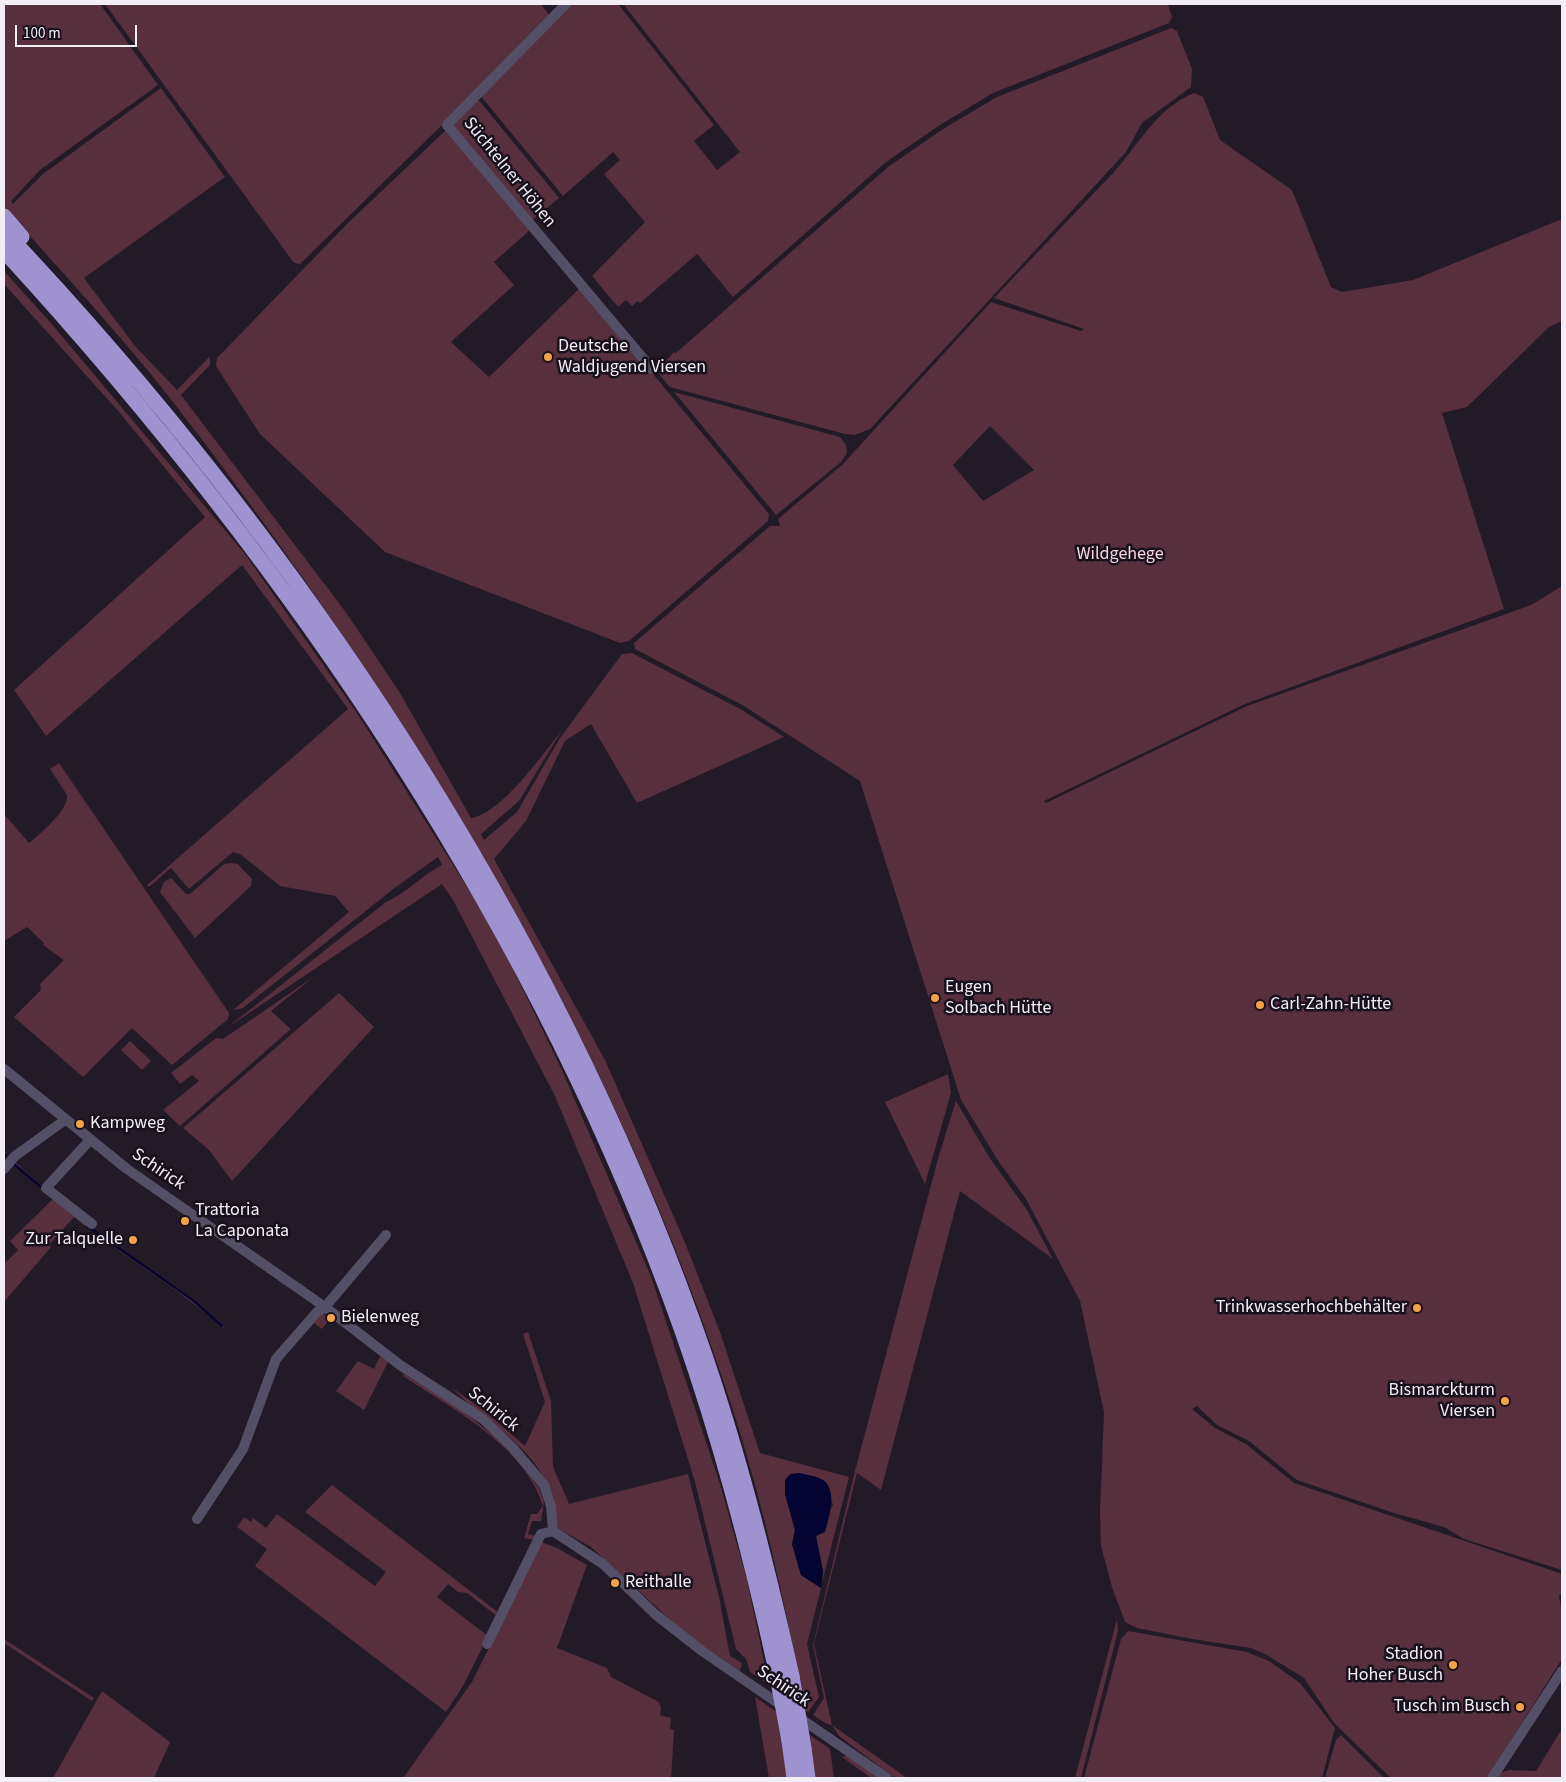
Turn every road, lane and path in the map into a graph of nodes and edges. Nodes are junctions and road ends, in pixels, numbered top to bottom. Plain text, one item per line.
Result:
1 (566, 4) edge
2 (4, 216) edge
3 (4, 231) edge
4 (4, 250) edge
5 (4, 262) edge
6 (57, 287) junction
7 (63, 316) junction
8 (652, 369) dead end
9 (4, 1069) edge
10 (65, 1120) junction
11 (90, 1140) junction
12 (4, 1169) edge
13 (92, 1224) dead end
14 (386, 1235) dead end
15 (325, 1307) junction
16 (197, 1519) dead end
17 (552, 1531) junction
18 (487, 1644) dead end
19 (1562, 1671) edge
20 (794, 1778) edge
21 (808, 1778) edge
22 (887, 1778) edge
23 (1492, 1778) edge

1 - 8 street, Süchtelner Höhen
2 - 6 highway
3 - 6 highway
4 - 7 highway
5 - 7 highway
6 - 21 highway, bridge
7 - 20 highway, bridge
9 - 10 street, Schirick
10 - 11 street, Schirick
10 - 12 street
11 - 13 street
11 - 15 street, Schirick
14 - 15 street
15 - 16 street
15 - 17 street, Schirick
17 - 18 street
17 - 22 street, Schirick
19 - 23 street

